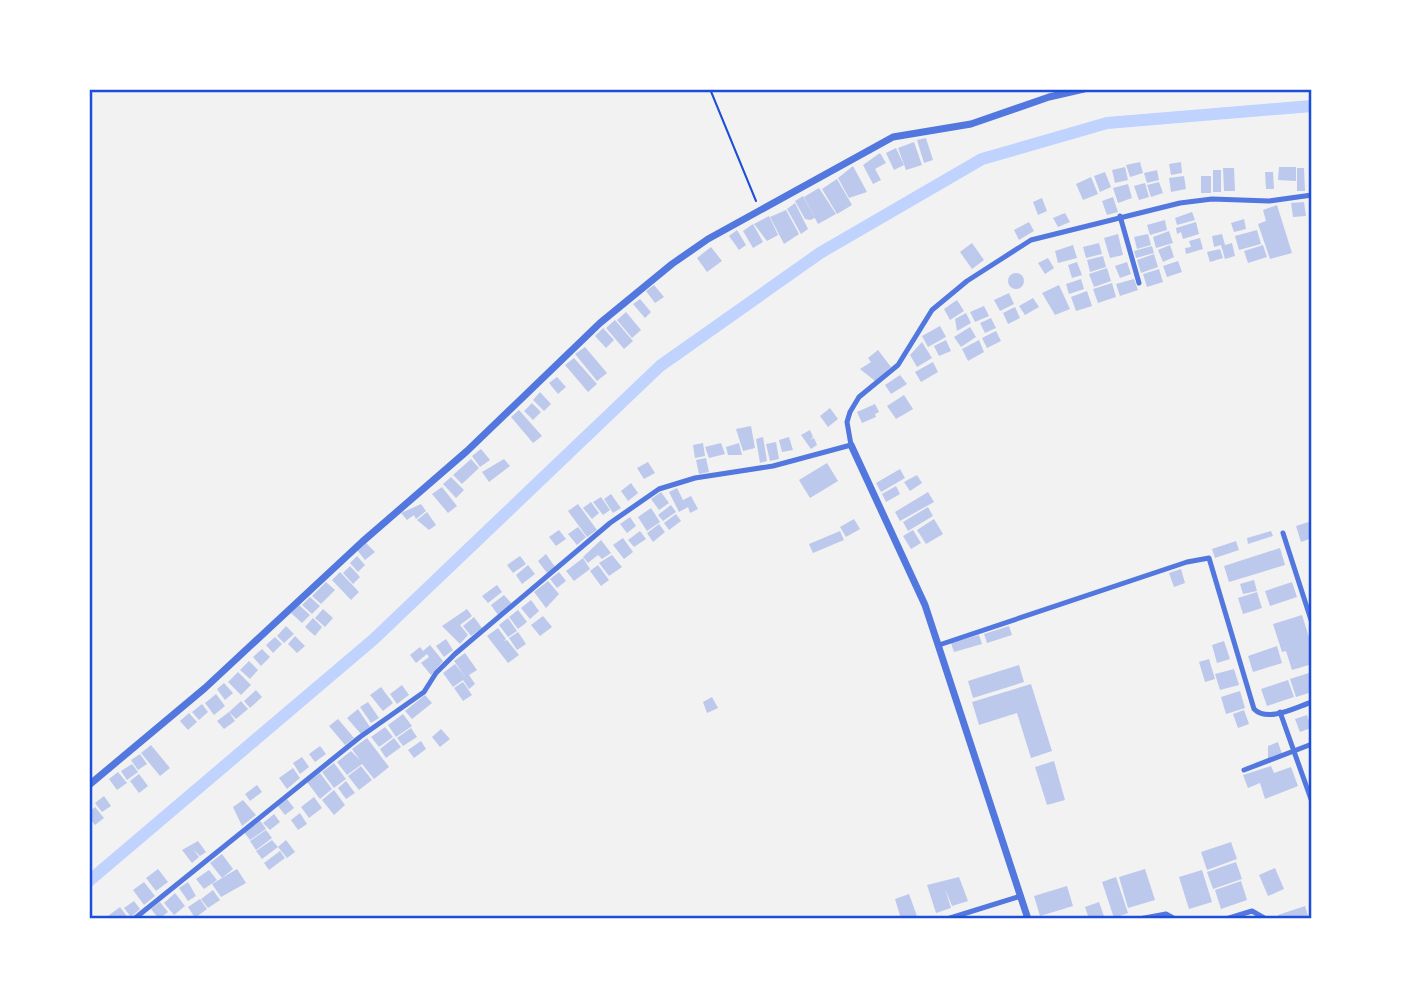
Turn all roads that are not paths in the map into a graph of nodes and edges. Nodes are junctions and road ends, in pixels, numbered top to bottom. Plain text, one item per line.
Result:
1 (1084, 89) edge
2 (1312, 195) edge
3 (1120, 216) junction
4 (1139, 283) dead end
5 (851, 445) junction
6 (1283, 533) dead end
7 (1312, 622) edge
8 (939, 645) junction
9 (1312, 702) edge
10 (1280, 712) junction
11 (1312, 744) edge
12 (1294, 750) junction
13 (1244, 770) dead end
14 (89, 785) edge
15 (1312, 802) edge
16 (1021, 896) junction
17 (134, 919) edge
18 (947, 919) edge
19 (1028, 919) edge
20 (1139, 919) edge
21 (1175, 919) edge
22 (1227, 919) edge
23 (1266, 919) edge

1 - 14 street
2 - 3 street
3 - 4 street
3 - 5 street
5 - 8 street
5 - 17 street
6 - 7 street
8 - 10 street
8 - 16 street
9 - 10 street
10 - 12 street
11 - 12 street
12 - 13 street
12 - 15 street
16 - 18 street
16 - 19 street
20 - 21 street
22 - 23 street

